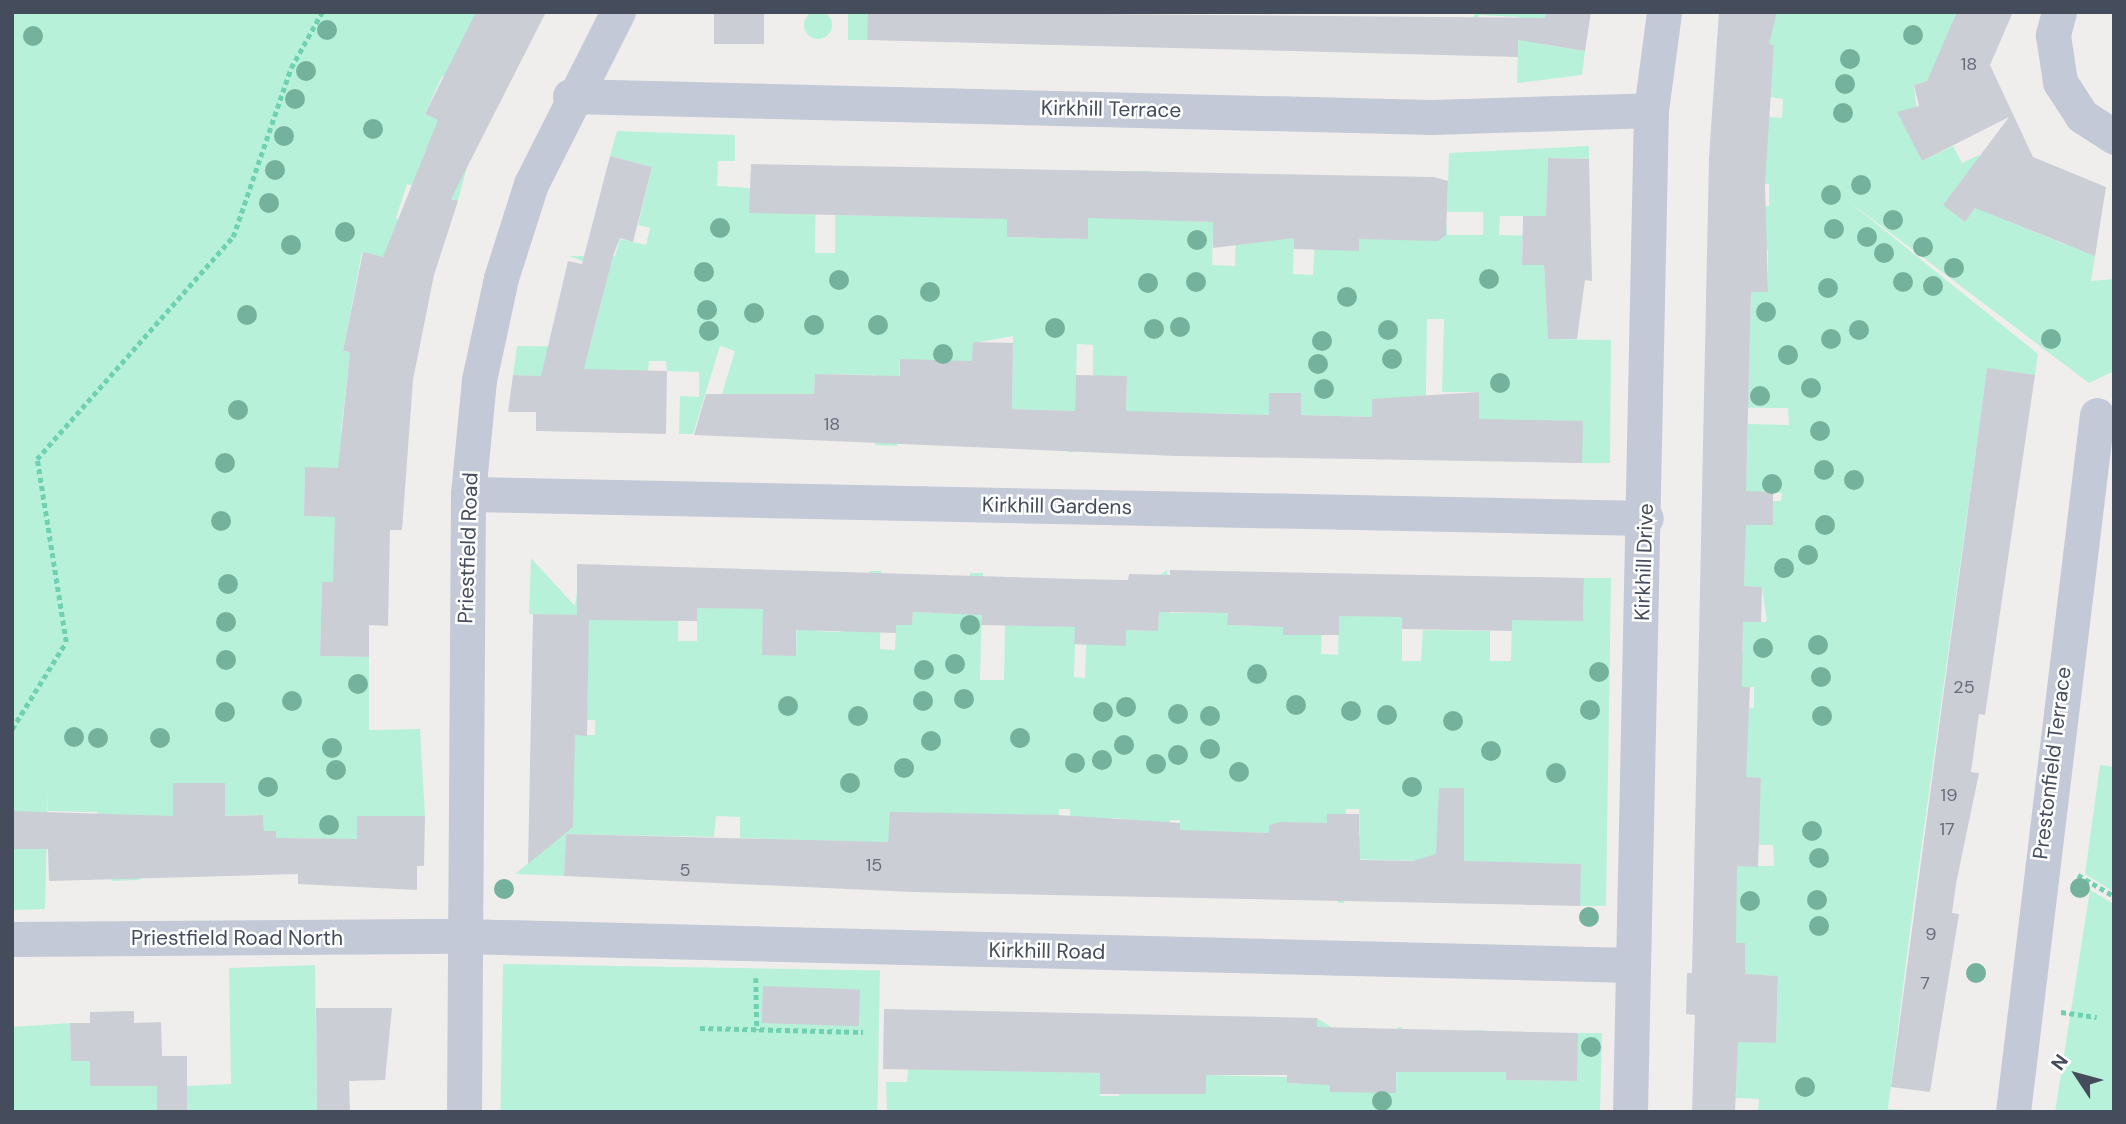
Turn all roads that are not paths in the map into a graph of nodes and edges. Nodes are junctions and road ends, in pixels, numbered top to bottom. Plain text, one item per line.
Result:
1 (618, 12) edge
2 (1664, 12) edge
3 (2059, 12) edge
4 (570, 96) junction
5 (1651, 110) junction
6 (2114, 137) edge
7 (2097, 415) dead end
8 (468, 494) junction
9 (1646, 519) junction
10 (462, 936) junction
11 (12, 939) edge
12 (1633, 965) junction
13 (464, 1112) edge
14 (1630, 1112) edge
15 (2012, 1112) edge

1 - 4 street, Priestfield Road
2 - 5 street, Kirkhill Drive
3 - 6 street
4 - 5 street, Kirkhill Terrace
4 - 8 street, Priestfield Road
5 - 9 street, Kirkhill Drive
7 - 15 street, Prestonfield Terrace
8 - 9 street, Kirkhill Gardens
8 - 10 street, Priestfield Road
9 - 12 street, Kirkhill Drive
10 - 11 street, Priestfield Road North
10 - 12 street, Kirkhill Road
10 - 13 street, Priestfield Road
12 - 14 street, Kirkhill Drive

